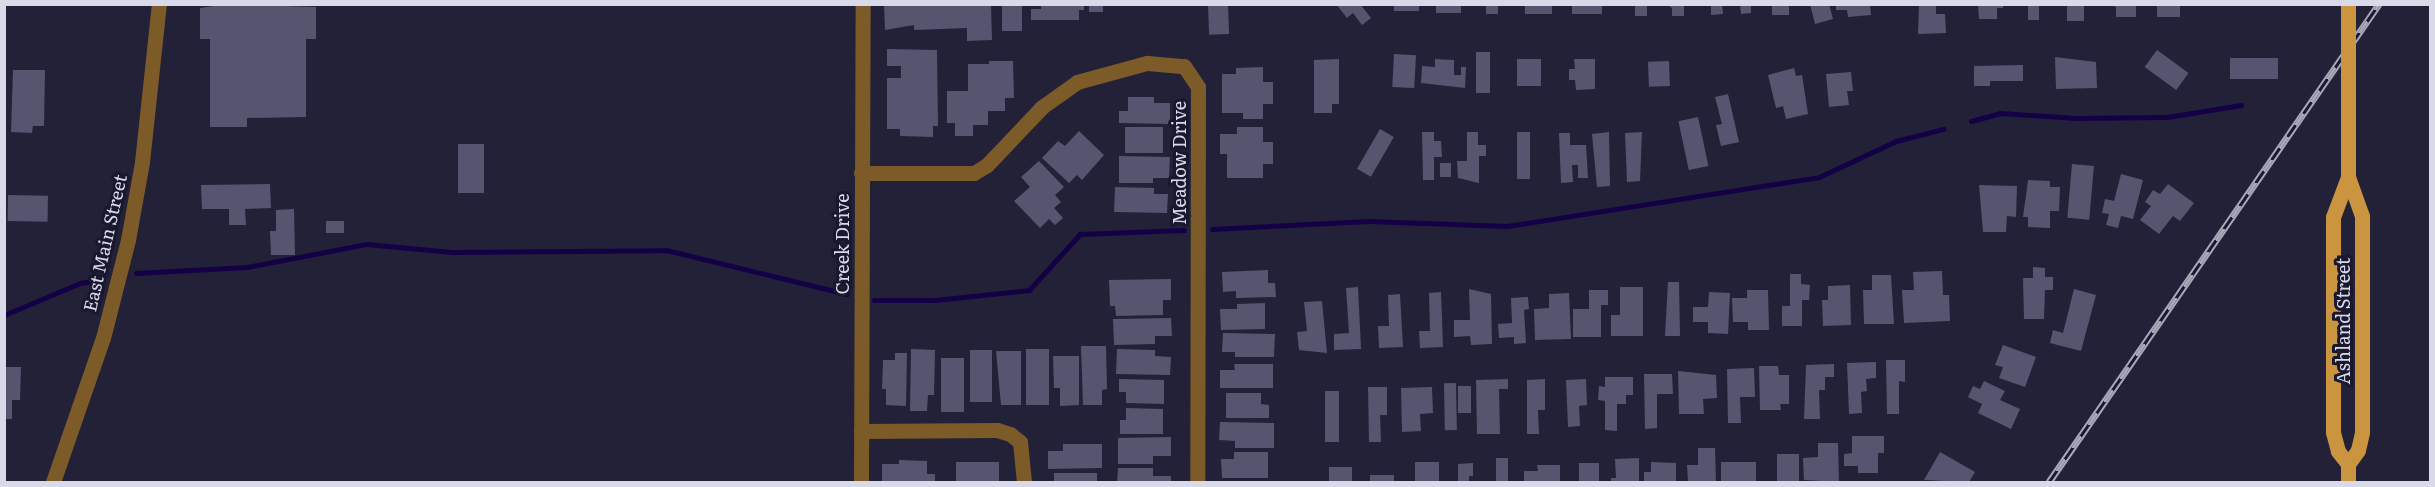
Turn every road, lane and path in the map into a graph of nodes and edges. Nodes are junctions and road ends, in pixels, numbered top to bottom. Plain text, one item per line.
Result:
1 (159, 4) edge
2 (863, 4) edge
3 (2348, 4) edge
4 (861, 173) junction
5 (2348, 177) junction
6 (861, 431) junction
7 (2348, 464) junction
8 (53, 483) edge
9 (861, 483) edge
10 (1024, 483) edge
11 (1197, 483) edge
12 (2348, 483) edge

1 - 8 street, East Main Street
2 - 4 street, Creek Drive
3 - 5 main road, Ashland Street, bridge
4 - 6 street, Creek Drive
4 - 11 street, Meadow Drive
5 - 7 main road, Ashland Street
5 - 7 main road, Ashland Street
6 - 9 street, Creek Drive
6 - 10 street
7 - 12 main road, Ashland Street

